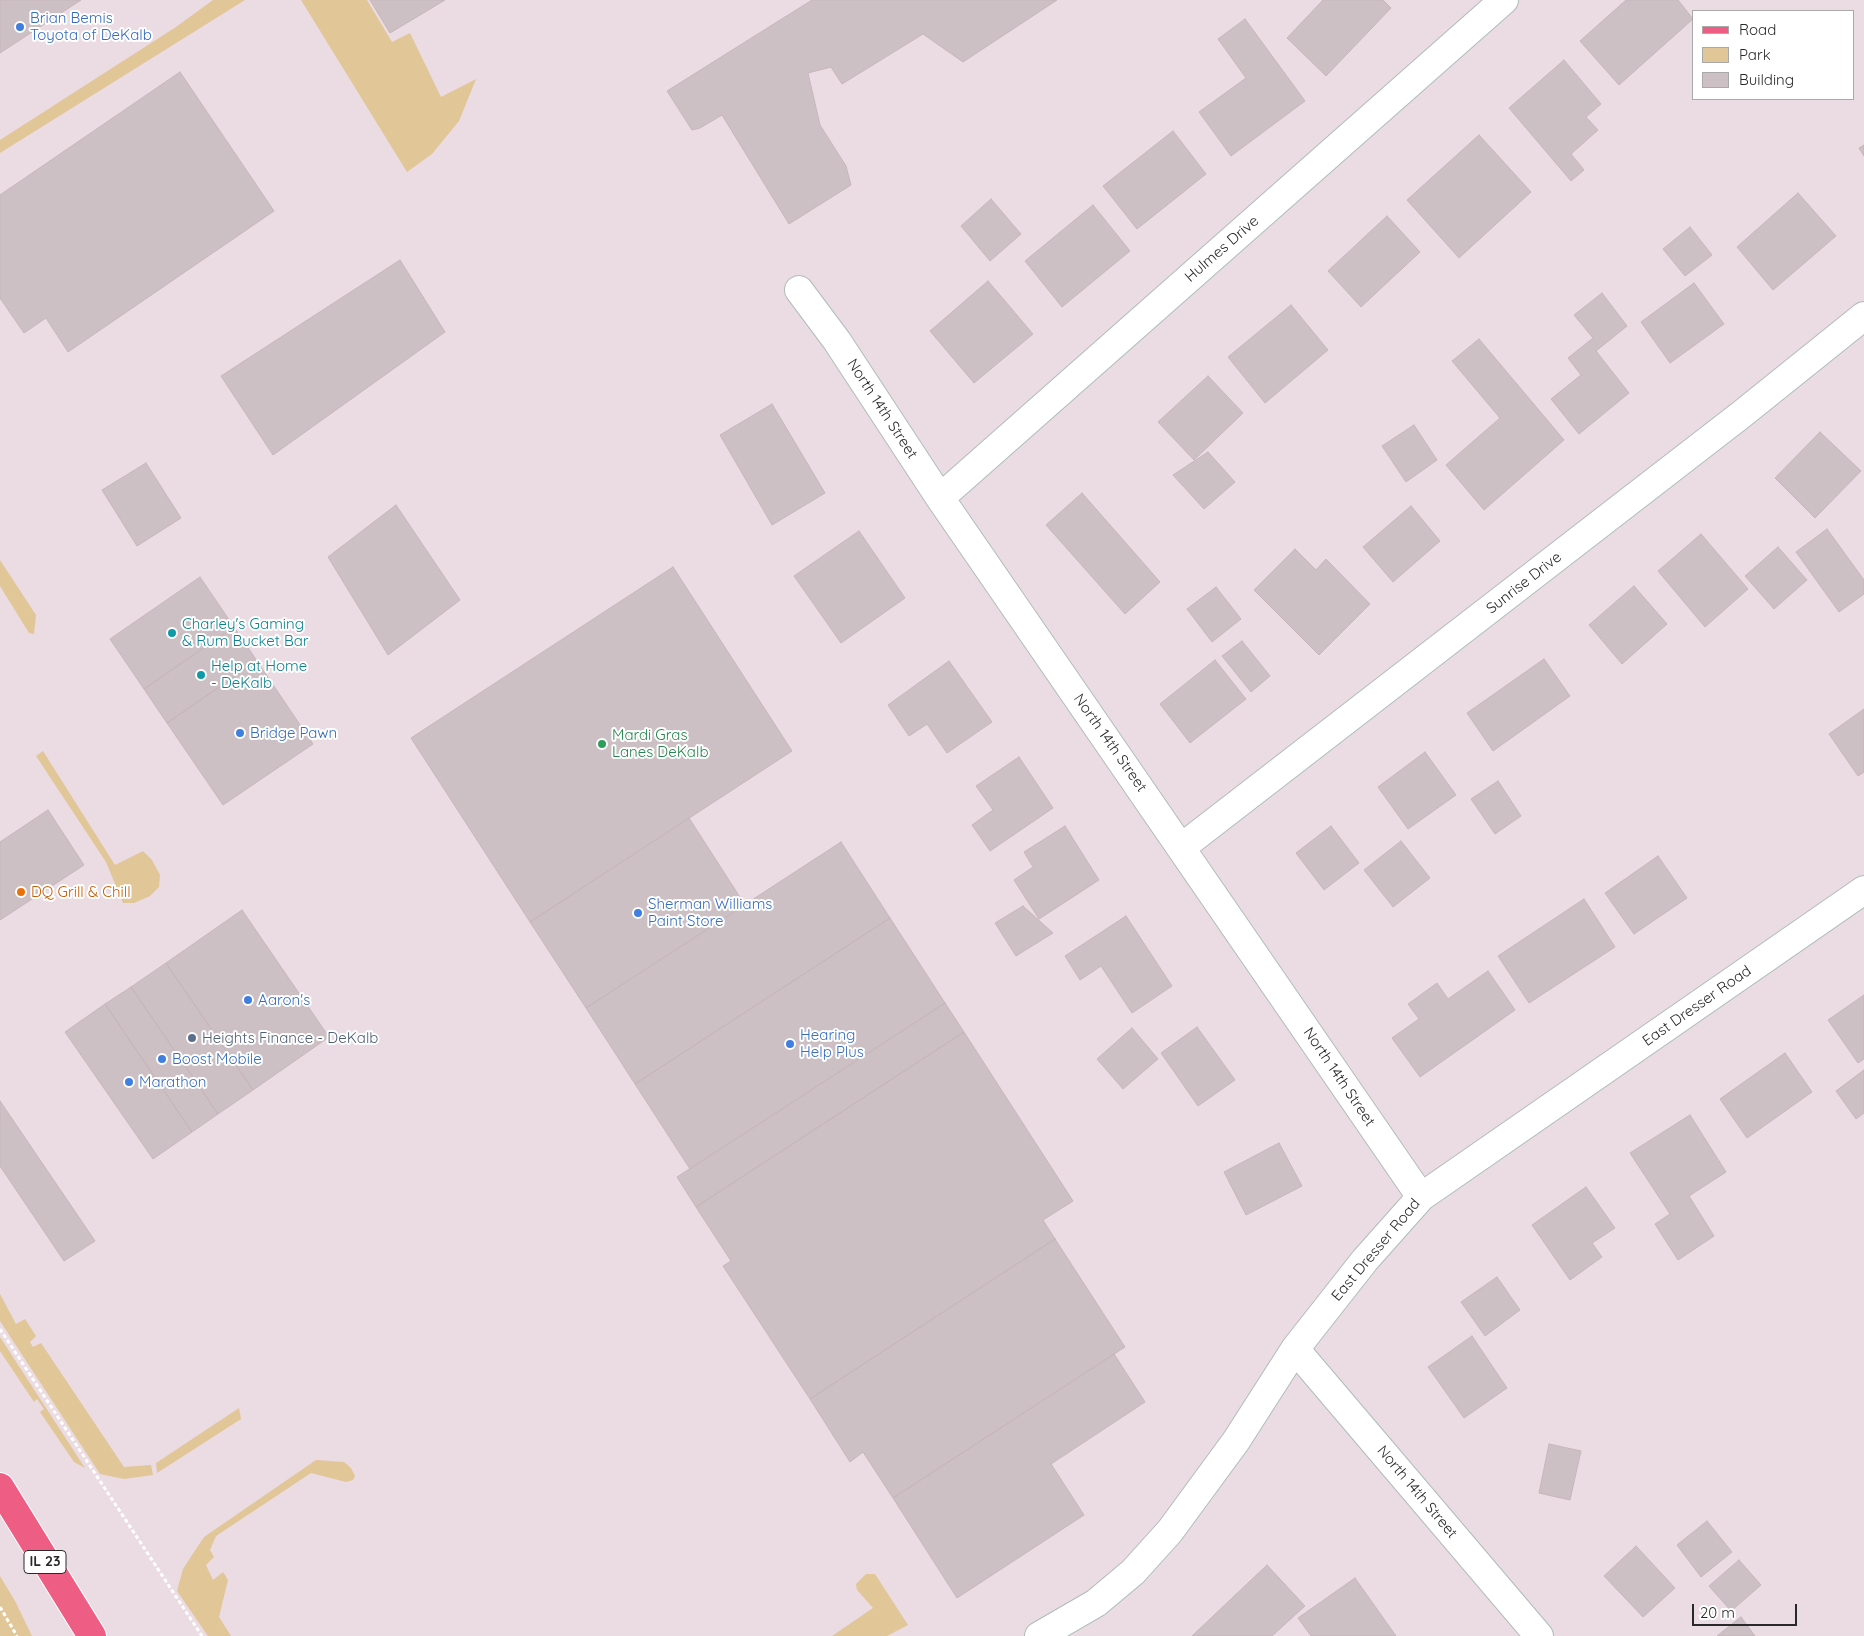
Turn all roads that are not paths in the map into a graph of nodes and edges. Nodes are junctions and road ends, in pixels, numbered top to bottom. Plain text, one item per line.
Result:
1 (1504, 0) edge
2 (799, 290) dead end
3 (1864, 316) edge
4 (940, 498) junction
5 (1182, 847) junction
6 (1864, 890) edge
7 (1420, 1197) junction
8 (1295, 1349) junction
9 (0, 1487) edge
10 (1067, 1629) edge
11 (92, 1636) edge
12 (1039, 1636) edge
13 (1539, 1636) edge

1 - 4 street, Hulmes Drive
2 - 4 street, North 14th Street
3 - 5 street, Sunrise Drive
4 - 5 street, North 14th Street
5 - 7 street, North 14th Street
6 - 7 street, East Dresser Road
7 - 8 street, East Dresser Road
8 - 10 street, East Dresser Road
8 - 13 street, North 14th Street
9 - 11 main road, IL 23
10 - 12 street, East Dresser Road

